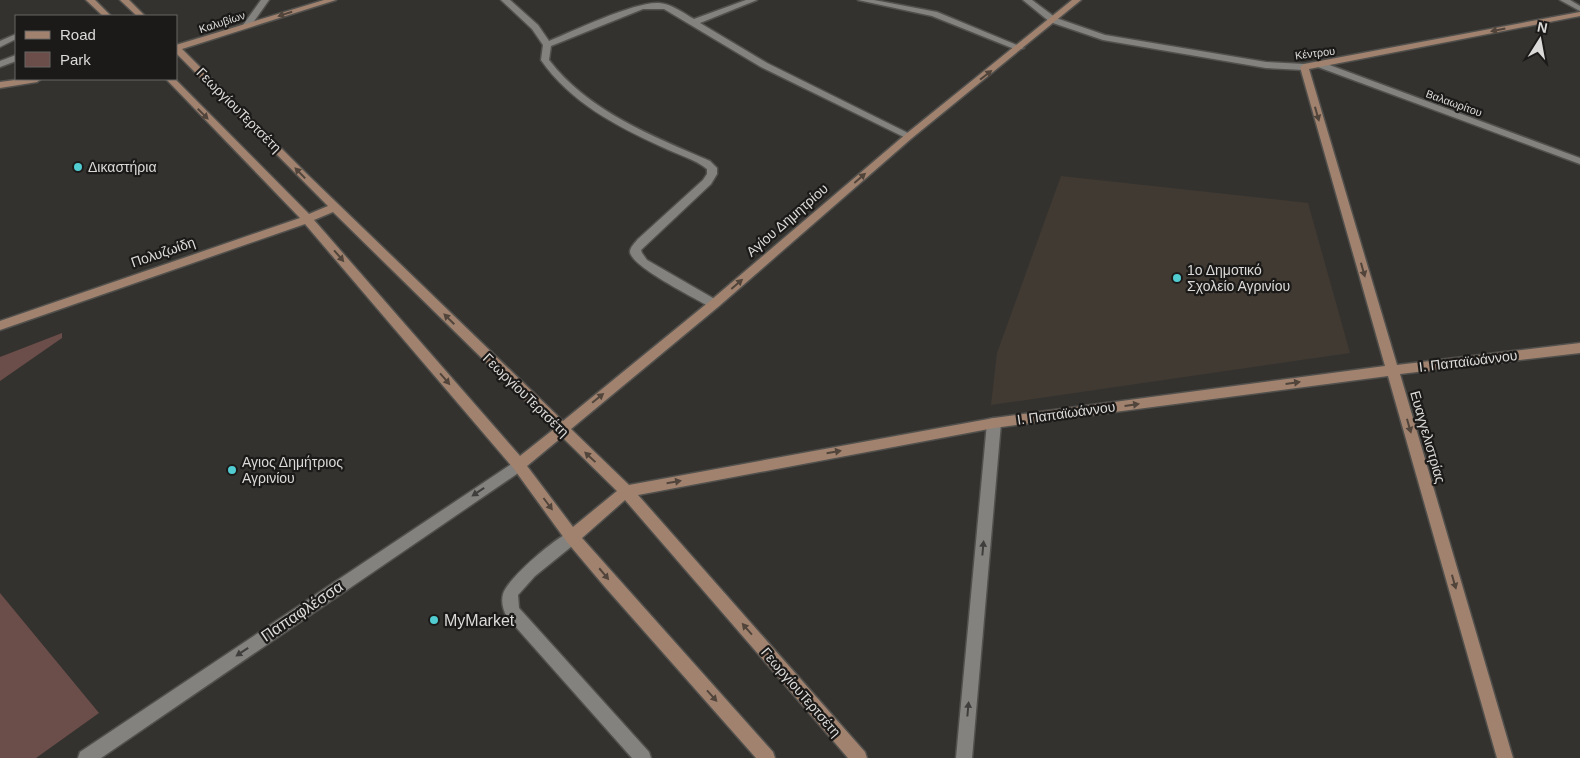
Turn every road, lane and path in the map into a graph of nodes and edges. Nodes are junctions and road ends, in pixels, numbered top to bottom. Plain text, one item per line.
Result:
1 (90, 0) edge
2 (124, 0) edge
3 (265, 0) edge
4 (332, 0) edge
5 (506, 0) edge
6 (753, 0) edge
7 (862, 0) edge
8 (1027, 0) edge
9 (1077, 0) edge
10 (1564, 0) edge
11 (1580, 9) edge
12 (1580, 14) edge
13 (106, 15) edge
14 (141, 15) edge
15 (1053, 20) junction
16 (692, 23) junction
17 (247, 25) junction
18 (15, 36) edge
19 (0, 44) edge
20 (547, 45) junction
21 (178, 47) edge
22 (1020, 48) junction
23 (178, 50) edge
24 (15, 58) edge
25 (0, 64) edge
26 (1321, 65) junction
27 (1304, 67) junction
28 (31, 80) edge
29 (171, 80) edge
30 (0, 85) edge
31 (909, 136) junction
32 (1580, 161) edge
33 (335, 207) junction
34 (307, 219) junction
35 (714, 304) junction
36 (0, 326) edge
37 (1580, 348) edge
38 (1393, 370) junction
39 (994, 423) junction
40 (560, 429) junction
41 (519, 465) junction
42 (626, 490) junction
43 (572, 537) junction
44 (95, 755) edge
45 (643, 758) edge
46 (767, 758) edge
47 (859, 758) edge
48 (964, 758) edge
49 (1505, 758) edge

1 - 13 street
2 - 14 street
3 - 17 street
4 -> 17 street, Καλυβίων
5 - 20 street
6 - 16 street
7 - 22 street
8 - 15 street, Κέντρου
9 - 15 street, Αγίου Δημητρίου
10 - 11 street
12 -> 26 street, Κέντρου
15 - 22 street, Αγίου Δημητρίου
15 - 27 street, Κέντρου
16 - 20 street
16 - 31 street
17 - 21 street, Καλυβίων
18 - 19 street
20 - 35 street
31 -> 22 street, Αγίου Δημητρίου
33 -> 23 street, ΓεωργίουΤερτσέτη
24 - 25 street
26 - 27 street, Κέντρου
26 - 32 street, Βαλαωρίτου
27 -> 38 street, Ευαγγελιστρίας
28 - 30 street
29 -> 34 street, ΓεωργίουΤερτσέτη
35 -> 31 street, Αγίου Δημητρίου
33 - 34 street, Πολυζωίδη
40 -> 33 street, ΓεωργίουΤερτσέτη
34 - 36 street, Πολυζωίδη
34 -> 41 street, ΓεωργίουΤερτσέτη
40 -> 35 street, Αγίου Δημητρίου
37 - 38 street, Ι. Παπαϊωάννου
39 -> 38 street, Ι. Παπαϊωάννου
38 -> 49 street, Ευαγγελιστρίας
42 -> 39 street, Ι. Παπαϊωάννου
48 -> 39 street
40 - 41 street, Αγίου Δημητρίου
42 -> 40 street, ΓεωργίουΤερτσέτη
41 -> 43 street, ΓεωργίουΤερτσέτη
41 -> 44 street, Παπαφλέσσα
42 - 43 street
47 -> 42 street, ΓεωργίουΤερτσέτη
43 - 45 street
43 -> 46 street, ΓεωργίουΤερτσέτη

